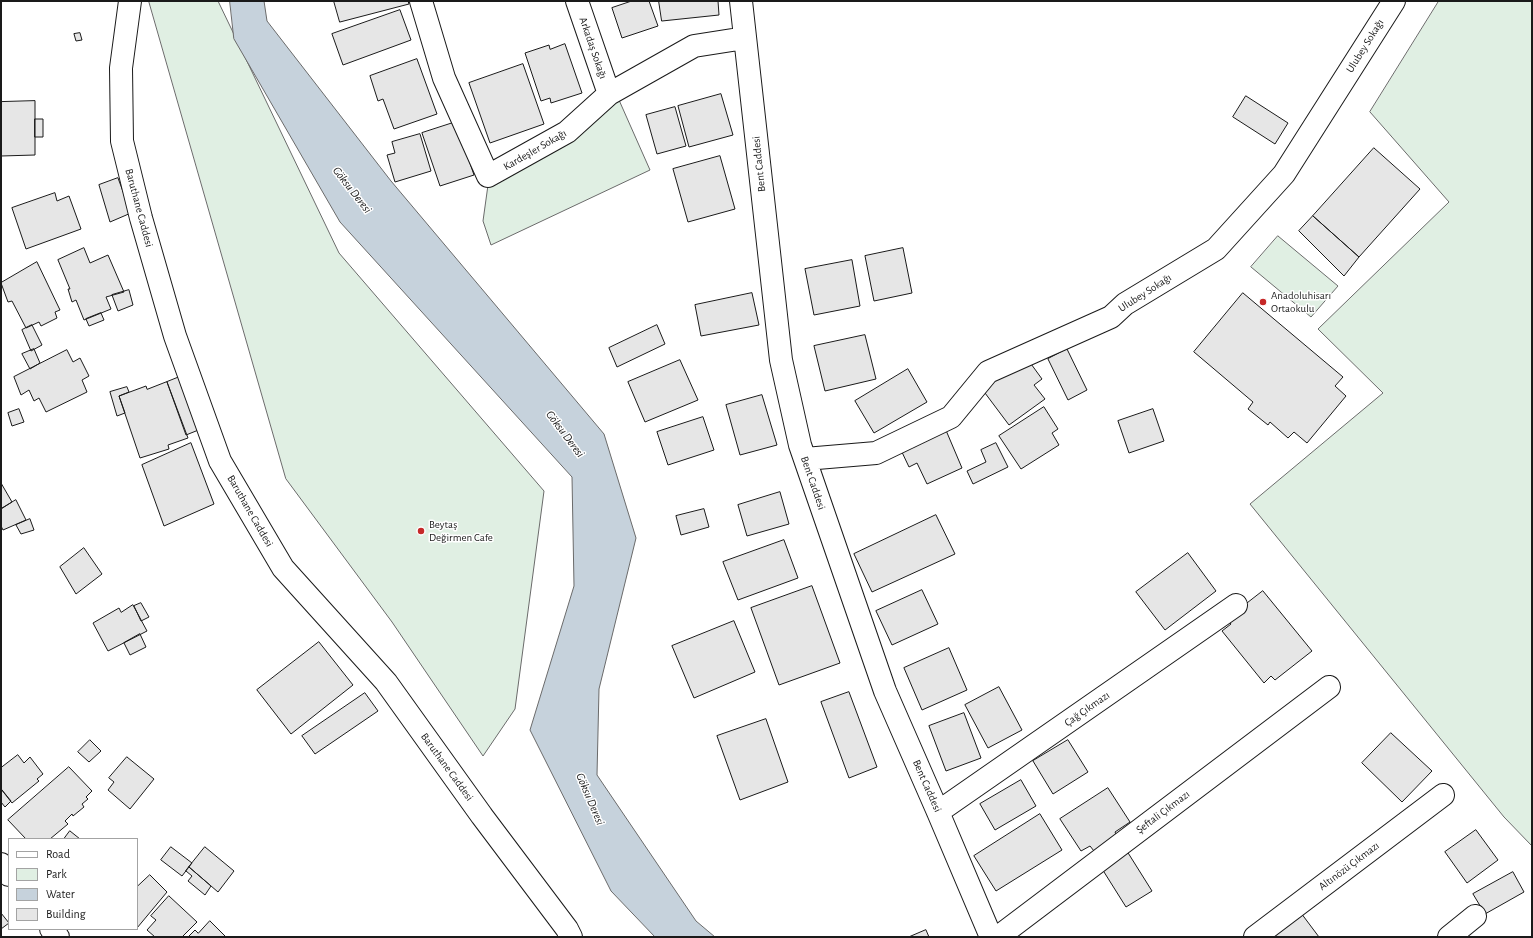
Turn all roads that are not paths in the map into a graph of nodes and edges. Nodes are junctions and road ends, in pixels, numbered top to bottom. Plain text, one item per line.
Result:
1 (130, 1) edge
2 (421, 1) edge
3 (577, 1) edge
4 (741, 1) edge
5 (1394, 1) edge
6 (745, 38) junction
7 (609, 94) junction
8 (805, 459) junction
9 (1236, 605) dead end
10 (1329, 688) dead end
11 (1444, 795) dead end
12 (938, 812) junction
13 (1, 864) edge
14 (8, 874) edge
15 (1475, 916) dead end
16 (565, 934) edge
17 (991, 937) edge
18 (998, 937) edge
19 (1255, 937) edge
20 (1449, 937) edge

1 - 16 street, Baruthane Caddesi
2 - 7 street, Kardeşler Sokağı
3 - 7 street, Arkadaş Sokağı
4 - 6 street, Bent Caddesi
5 - 8 street, Ulubey Sokağı
6 - 7 street, Kardeşler Sokağı
6 - 8 street, Bent Caddesi
8 - 12 street, Bent Caddesi
9 - 12 street, Çağ Çıkmazı
10 - 18 street, Şeftali Çıkmazı
11 - 19 street, Altınözü Çıkmazı
12 - 17 street, Bent Caddesi
13 - 14 street
15 - 20 street

